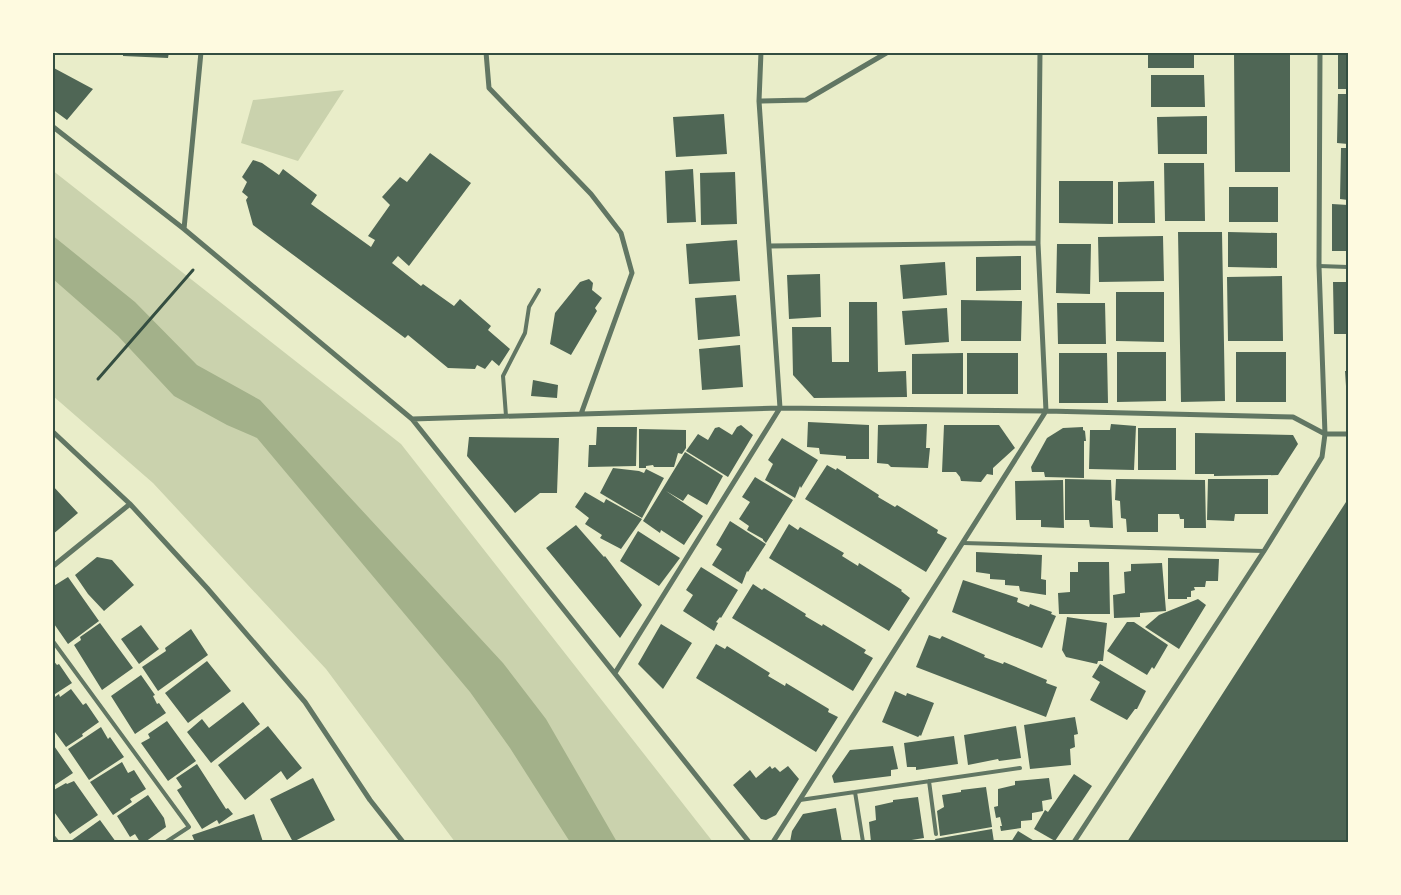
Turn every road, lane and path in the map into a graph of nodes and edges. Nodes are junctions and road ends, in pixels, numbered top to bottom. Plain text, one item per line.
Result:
1 (201, 52) edge
2 (486, 52) edge
3 (761, 52) edge
4 (888, 52) edge
5 (1040, 52) edge
6 (1320, 52) edge
7 (759, 101) junction
8 (52, 126) edge
9 (184, 229) junction
10 (1038, 244) junction
11 (769, 246) junction
12 (1319, 266) junction
13 (1348, 267) edge
14 (193, 270) dead end
15 (539, 290) dead end
16 (98, 379) dead end
17 (780, 408) junction
18 (1046, 411) junction
19 (581, 414) junction
20 (506, 416) junction
21 (412, 419) junction
22 (52, 431) edge
23 (1325, 434) junction
24 (1348, 434) edge
25 (130, 504) junction
26 (963, 543) junction
27 (1264, 551) junction
28 (52, 567) edge
29 (52, 640) edge
30 (615, 673) junction
31 (1020, 768) dead end
32 (929, 781) junction
33 (855, 792) junction
34 (800, 800) junction
35 (936, 834) dead end
36 (52, 836) edge
37 (57, 842) edge
38 (166, 842) edge
39 (403, 842) edge
40 (749, 842) edge
41 (773, 842) edge
42 (863, 842) edge
43 (1074, 842) edge

1 - 9 street
2 - 19 street
3 - 7 street
4 - 7 street
5 - 10 street
6 - 12 street
7 - 11 street
8 - 9 street
9 - 21 street
10 - 11 street
10 - 18 street
11 - 17 street
12 - 13 lane
12 - 23 street
14 - 16 path
15 - 20 lane
17 - 18 street
17 - 19 street
17 - 30 street
18 - 23 street
18 - 26 street
19 - 20 street
20 - 21 street
21 - 30 street
22 - 25 street
23 - 24 street
23 - 27 street
25 - 28 street
25 - 39 street
26 - 27 lane
26 - 34 street
27 - 43 street
29 - 38 lane
30 - 40 street
31 - 32 lane
32 - 33 lane
32 - 35 lane
33 - 34 lane
33 - 42 lane
34 - 41 street
36 - 37 street

